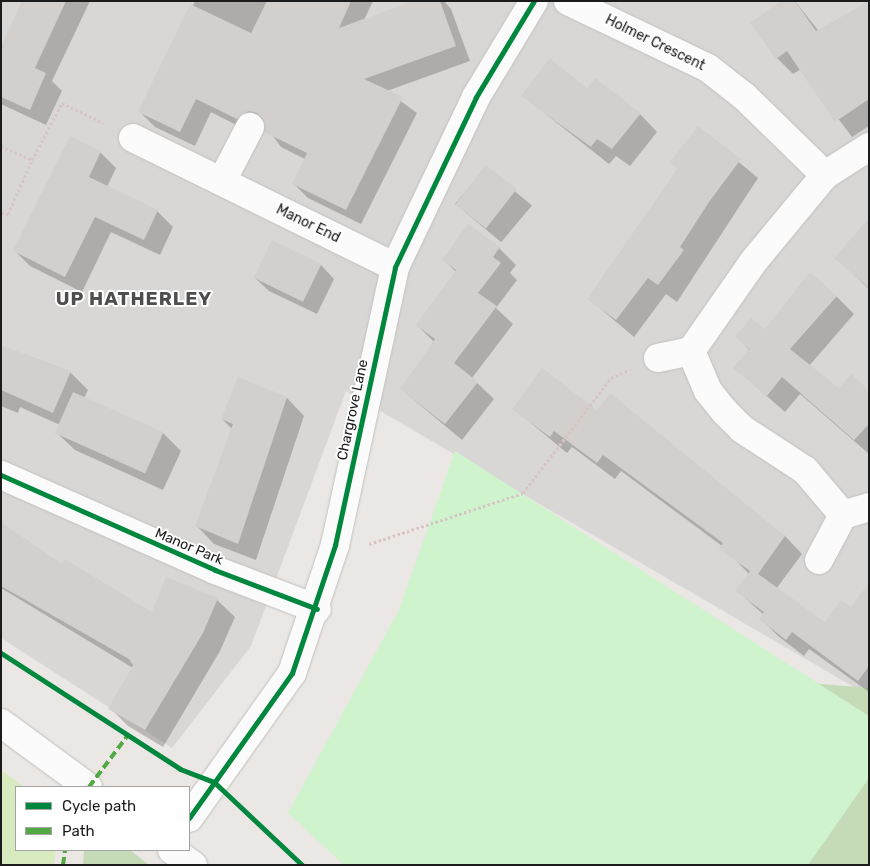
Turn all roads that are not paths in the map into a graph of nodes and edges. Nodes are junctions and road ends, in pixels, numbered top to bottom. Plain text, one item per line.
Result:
1 (534, 1) edge
2 (568, 1) edge
3 (250, 128) dead end
4 (133, 138) road end
5 (869, 147) edge
6 (825, 175) junction
7 (222, 181) junction
8 (395, 267) junction
9 (691, 351) junction
10 (658, 358) road end
11 (1, 475) edge
12 (869, 507) edge
13 (843, 515) junction
14 (818, 560) dead end
15 (317, 609) junction
16 (1, 723) edge
17 (87, 786) edge
18 (190, 817) edge
19 (173, 851) edge
20 (193, 865) edge

1 - 8 street, Chargrove Lane
2 - 6 street, Holmer Crescent
3 - 7 street
4 - 7 street, Manor End
5 - 6 street
6 - 9 street
7 - 8 street, Manor End
8 - 15 street, Chargrove Lane
9 - 10 street
9 - 13 street
11 - 15 street, Manor Park
12 - 13 street
13 - 14 street
15 - 18 street, Chargrove Lane
16 - 17 street
19 - 20 street

